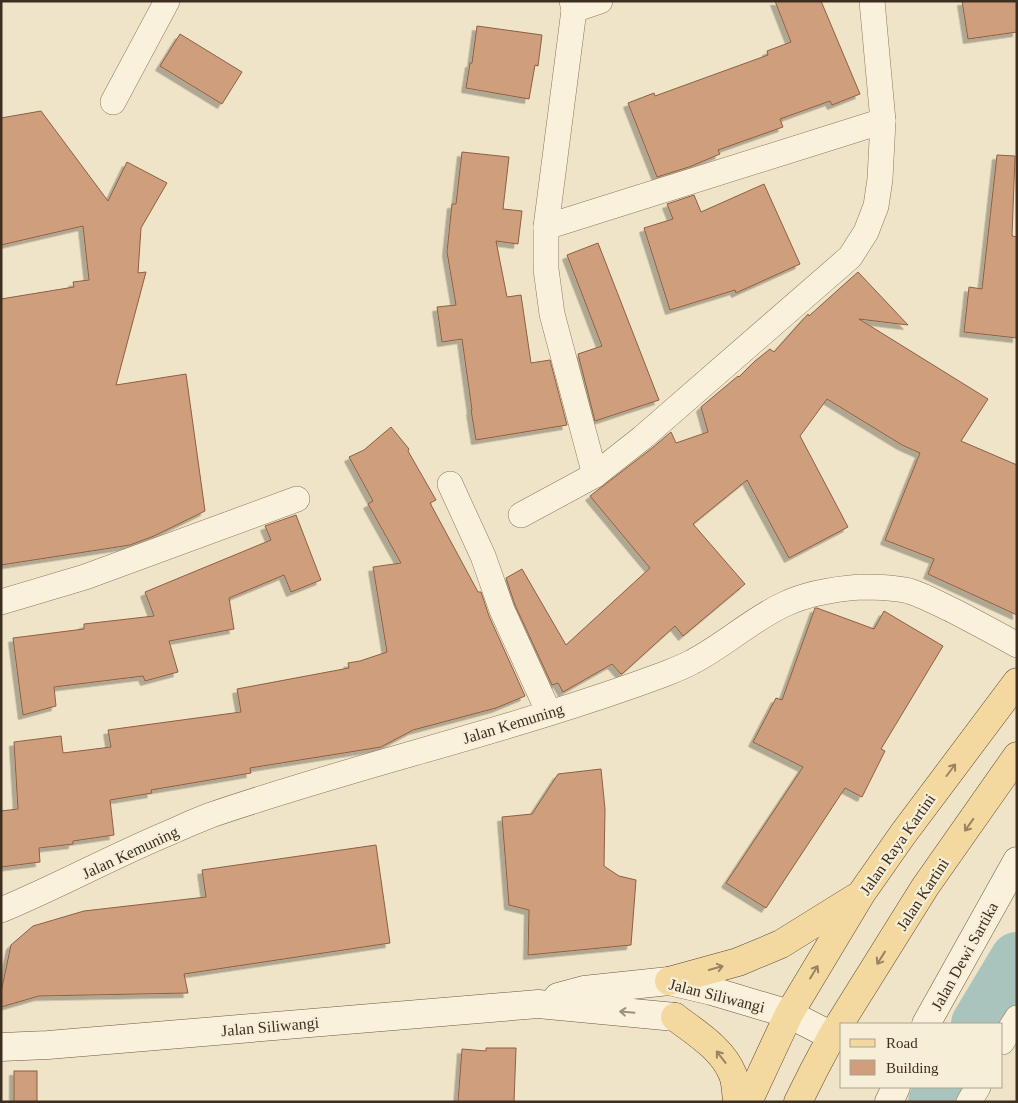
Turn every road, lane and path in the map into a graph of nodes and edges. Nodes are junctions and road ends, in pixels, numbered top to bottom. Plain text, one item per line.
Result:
1 (167, 1) edge
2 (600, 1) edge
3 (872, 1) edge
4 (573, 6) edge
5 (113, 102) dead end
6 (883, 121) junction
7 (546, 227) junction
8 (595, 475) junction
9 (450, 484) dead end
10 (297, 499) dead end
11 (521, 515) dead end
12 (1, 602) edge
13 (1017, 645) edge
14 (1017, 682) edge
15 (548, 713) junction
16 (1017, 756) edge
17 (1017, 861) edge
18 (861, 894) junction
19 (1, 910) edge
20 (669, 981) junction
21 (538, 1004) junction
22 (789, 1014) junction
23 (1017, 1018) edge
24 (840, 1023) edge
25 (840, 1023) edge
26 (927, 1023) edge
27 (832, 1036) junction
28 (1003, 1040) edge
29 (1, 1046) edge
30 (896, 1088) edge
31 (977, 1088) edge
32 (737, 1102) edge
33 (748, 1102) edge
34 (798, 1102) edge
35 (889, 1102) edge
36 (969, 1102) edge

1 - 5 street
2 - 4 street
3 - 6 street
4 - 7 street
6 - 7 street
6 - 8 street
7 - 8 street
8 - 11 street
9 - 15 street
10 - 12 street
13 - 15 street, Jalan Kemuning
18 -> 14 main road, Jalan Raya Kartini
15 - 19 street, Jalan Kemuning
16 -> 24 main road, Jalan Kartini
17 - 26 main road, Jalan Dewi Sartika
20 -> 18 main road
22 -> 18 main road, Jalan Raya Kartini
20 - 21 main road, Jalan Siliwangi
20 - 22 main road, Jalan Siliwangi
21 - 29 main road, Jalan Siliwangi
32 -> 21 main road, Jalan Siliwangi
22 - 27 main road, Jalan Siliwangi
22 - 33 main road, Jalan Raya Kartini
23 - 28 street
25 -> 27 main road, Jalan Kartini
27 - 34 main road, Jalan Kartini
30 - 35 main road
31 - 36 street

